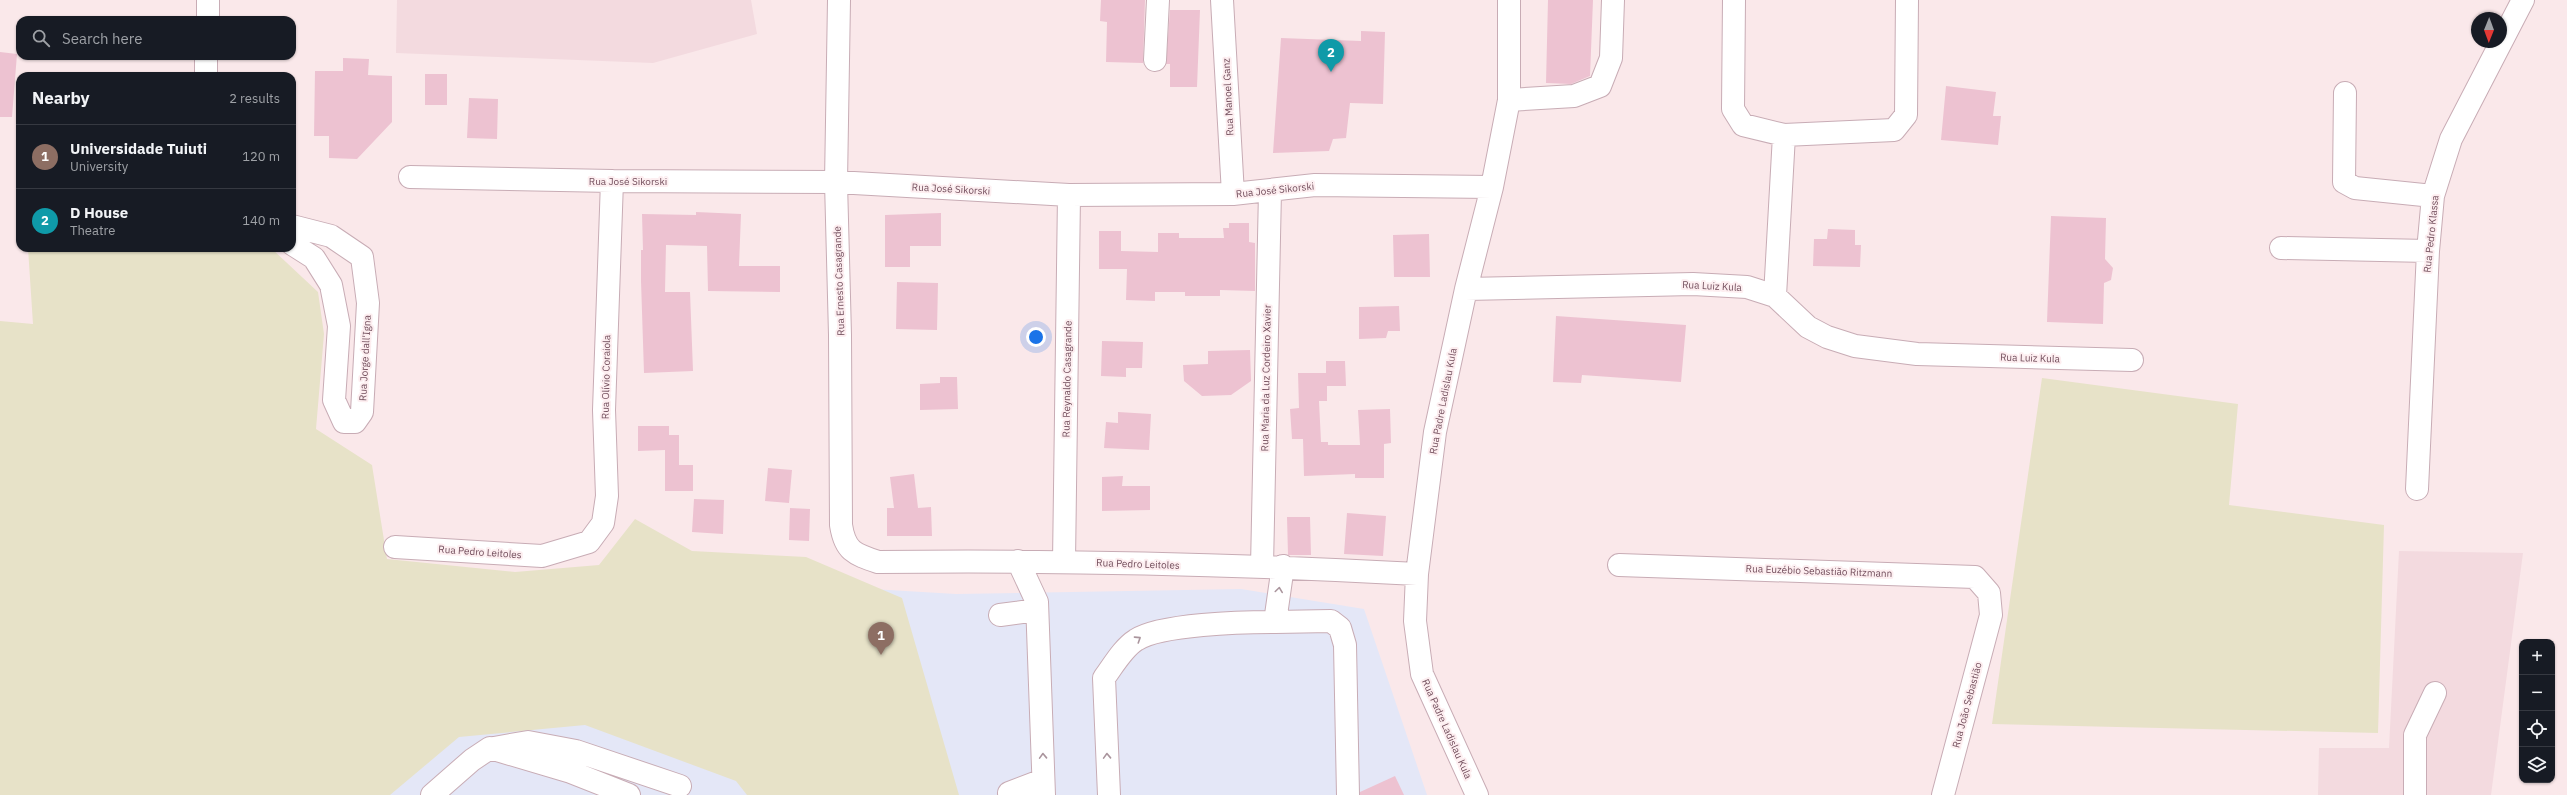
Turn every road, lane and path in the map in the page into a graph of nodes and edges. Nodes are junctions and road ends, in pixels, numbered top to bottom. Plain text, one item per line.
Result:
1 (208, 0) edge
2 (839, 0) edge
3 (1158, 0) edge
4 (1222, 0) edge
5 (1508, 0) edge
6 (1613, 0) edge
7 (1734, 0) edge
8 (1907, 0) edge
9 (2523, 0) edge
10 (208, 16) edge
11 (206, 60) edge
12 (1156, 60) dead end
13 (206, 72) edge
14 (2345, 93) dead end
15 (1509, 100) junction
16 (1784, 135) junction
17 (410, 177) dead end
18 (612, 181) junction
19 (836, 182) junction
20 (1492, 188) junction
21 (1270, 191) junction
22 (1233, 194) junction
23 (1069, 195) junction
24 (2433, 196) junction
25 (296, 227) edge
26 (296, 247) edge
27 (2281, 248) dead end
28 (2428, 251) junction
29 (1466, 289) junction
30 (1775, 296) junction
31 (2132, 360) dead end
32 (2417, 489) dead end
33 (395, 547) dead end
34 (565, 551) joint
35 (859, 556) joint
36 (1018, 560) junction
37 (1064, 562) junction
38 (1619, 564) dead end
39 (1272, 566) junction
40 (1418, 574) junction
41 (1038, 610) junction
42 (1000, 615) dead end
43 (1991, 615) joint
44 (1275, 622) junction
45 (2435, 693) dead end
46 (490, 748) junction
47 (680, 786) dead end
48 (1043, 787) edge
49 (1009, 793) dead end
50 (432, 795) edge
51 (629, 795) edge
52 (1109, 795) edge
53 (1348, 795) edge
54 (1477, 795) edge
55 (1943, 795) edge
56 (2415, 795) edge

1 - 10 street
2 - 19 street, Rua Ernesto Casagrande
3 - 12 street
4 - 22 street, Rua Manoel Ganz
5 - 15 street, Rua Padre Ladislau Kula
6 - 15 street
7 - 16 street
8 - 16 street
9 - 24 street, Rua Pedro Klassa
11 - 13 street
14 - 24 street
15 - 20 street, Rua Padre Ladislau Kula
16 - 30 street
17 - 18 street, Rua José Sikorski
18 - 19 street, Rua José Sikorski
18 - 34 street, Rua Olívio Coraiola
19 - 23 street, Rua José Sikorski
19 - 35 street, Rua Ernesto Casagrande
20 - 21 street, Rua José Sikorski
20 - 29 street, Rua Padre Ladislau Kula
21 - 22 street, Rua José Sikorski
21 - 39 street, Rua Maria da Luz Cordeiro Xavier
22 - 23 street, Rua José Sikorski
23 - 37 street, Rua Reynaldo Casagrande
24 - 28 street, Rua Pedro Klassa
25 - 26 street, Rua Jorge dall'Igna
27 - 28 street
28 - 32 street, Rua Pedro Klassa
29 - 30 street, Rua Luiz Kula
29 - 40 street, Rua Padre Ladislau Kula
30 - 31 street, Rua Luiz Kula
33 - 34 street, Rua Pedro Leitoles
35 - 36 street, Rua Pedro Leitoles
36 - 37 street, Rua Pedro Leitoles
36 - 41 street
37 - 39 street, Rua Pedro Leitoles
38 - 43 street, Rua Euzébio Sebastião Ritzmann
39 - 40 street, Rua Pedro Leitoles
44 -> 39 street, Rua Maria da Luz Cordeiro Xavier
40 - 54 street, Rua Padre Ladislau Kula
41 - 42 street
48 -> 41 street
43 - 55 street, Rua João Sebastião
52 -> 44 street
44 - 53 street
45 - 56 street
46 - 47 street
46 - 50 street
46 - 51 street
48 - 49 street

